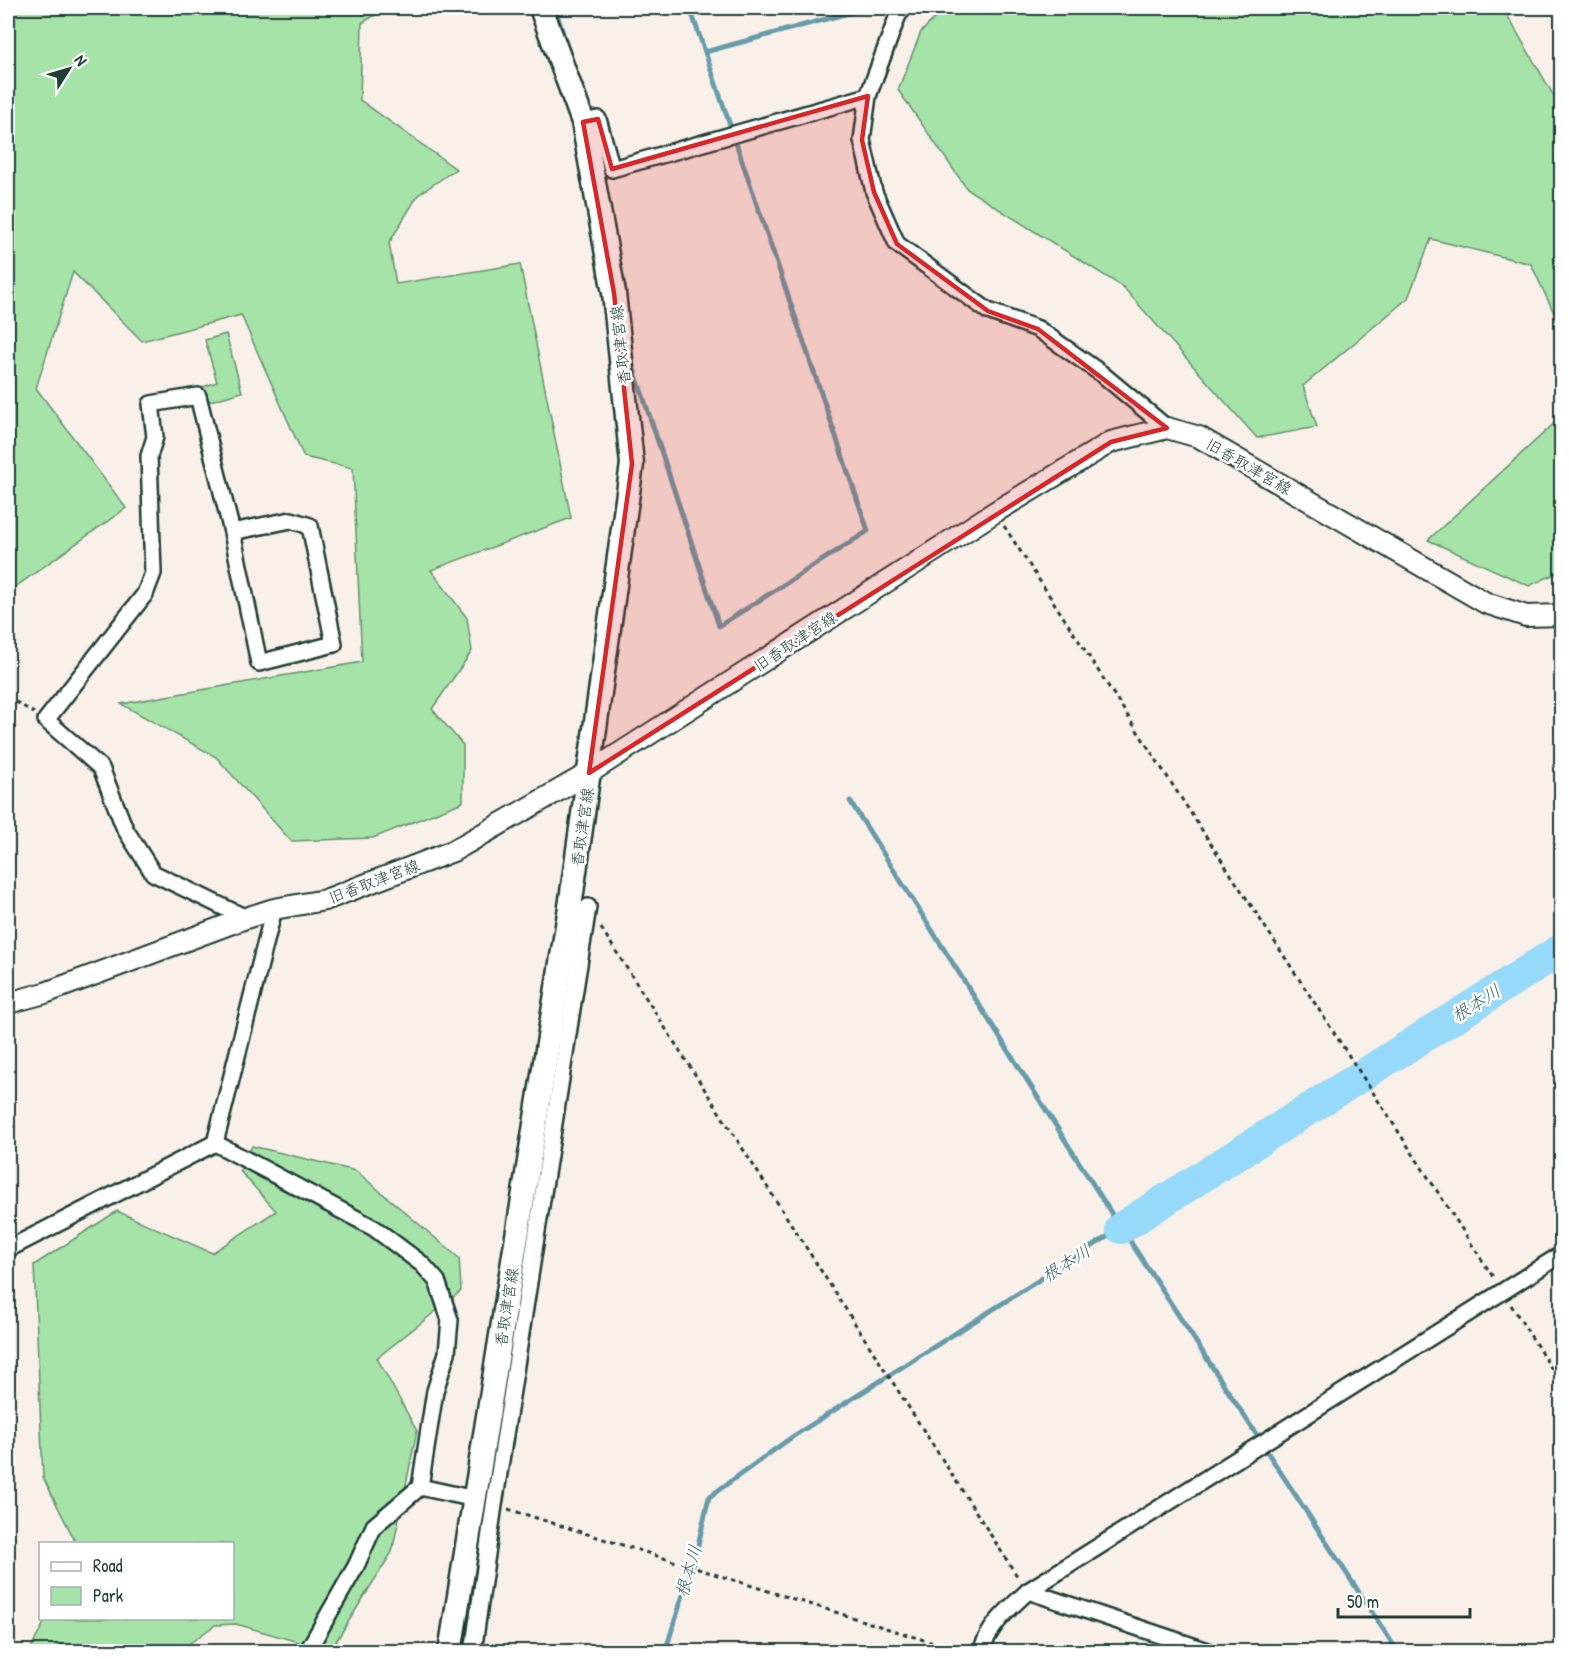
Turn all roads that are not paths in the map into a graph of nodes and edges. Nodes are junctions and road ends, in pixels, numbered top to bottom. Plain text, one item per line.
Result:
1 (541, 8) edge
2 (903, 8) edge
3 (868, 96) junction
4 (583, 122) junction
5 (1167, 428) junction
6 (232, 532) junction
7 (1562, 615) edge
8 (589, 773) junction
9 (588, 907) road end
10 (273, 909) junction
11 (246, 918) junction
12 (8, 1003) edge
13 (215, 1143) junction
14 (8, 1248) edge
15 (1562, 1254) edge
16 (420, 1487) junction
17 (485, 1502) junction
18 (1028, 1592) junction
19 (307, 1652) edge
20 (450, 1652) edge
21 (473, 1652) edge
22 (981, 1652) edge
23 (1211, 1652) edge

1 - 4 main road, 香取津宮線
2 - 3 street
3 - 4 street
3 - 5 street
4 - 8 main road, 香取津宮線
5 - 7 street, 旧香取津宮線
5 - 8 street, 旧香取津宮線
6 - 6 street
6 - 11 street
8 - 10 street, 旧香取津宮線
8 - 17 main road, 香取津宮線
9 - 17 street
10 - 11 street, 旧香取津宮線
10 - 13 street
11 - 12 street, 旧香取津宮線
13 - 14 street
13 - 16 street
15 - 18 street
16 - 17 street
16 - 19 street
17 - 20 main road, 香取津宮線
17 - 21 street
18 - 22 street
18 - 23 street

